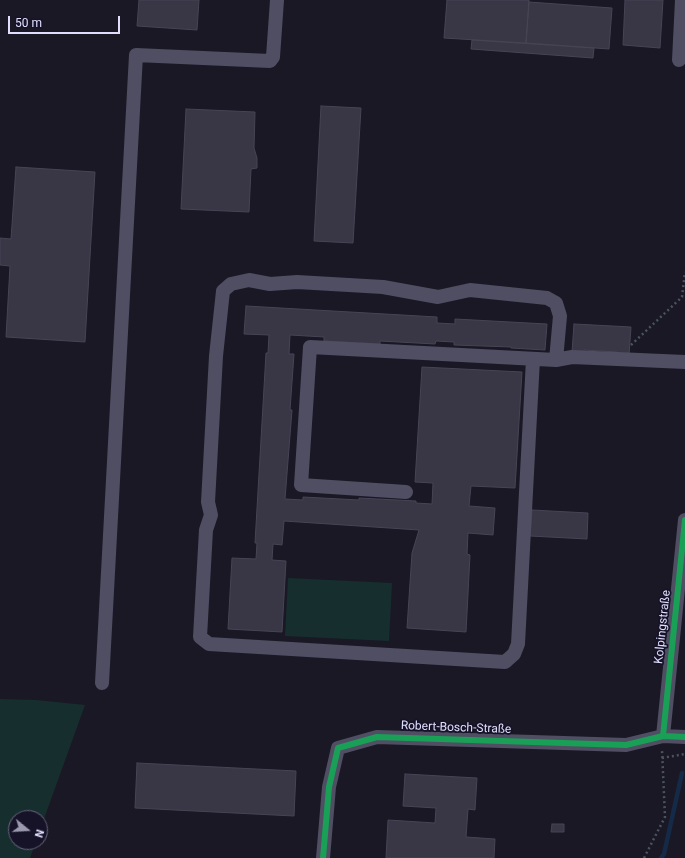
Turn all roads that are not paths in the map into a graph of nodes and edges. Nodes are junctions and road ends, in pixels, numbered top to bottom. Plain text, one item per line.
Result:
1 (277, 0) edge
2 (682, 0) edge
3 (679, 60) dead end
4 (533, 358) junction
5 (556, 360) junction
6 (685, 362) edge
7 (406, 492) dead end
8 (685, 520) edge
9 (102, 683) dead end
10 (664, 736) junction
11 (685, 737) edge
12 (323, 858) edge

1 - 9 street
2 - 3 street
4 - 5 street
4 - 5 street
4 - 7 street
5 - 6 street
8 - 10 street, Kolpingstraße
10 - 11 street, Robert-Bosch-Straße
10 - 12 street, Robert-Bosch-Straße

